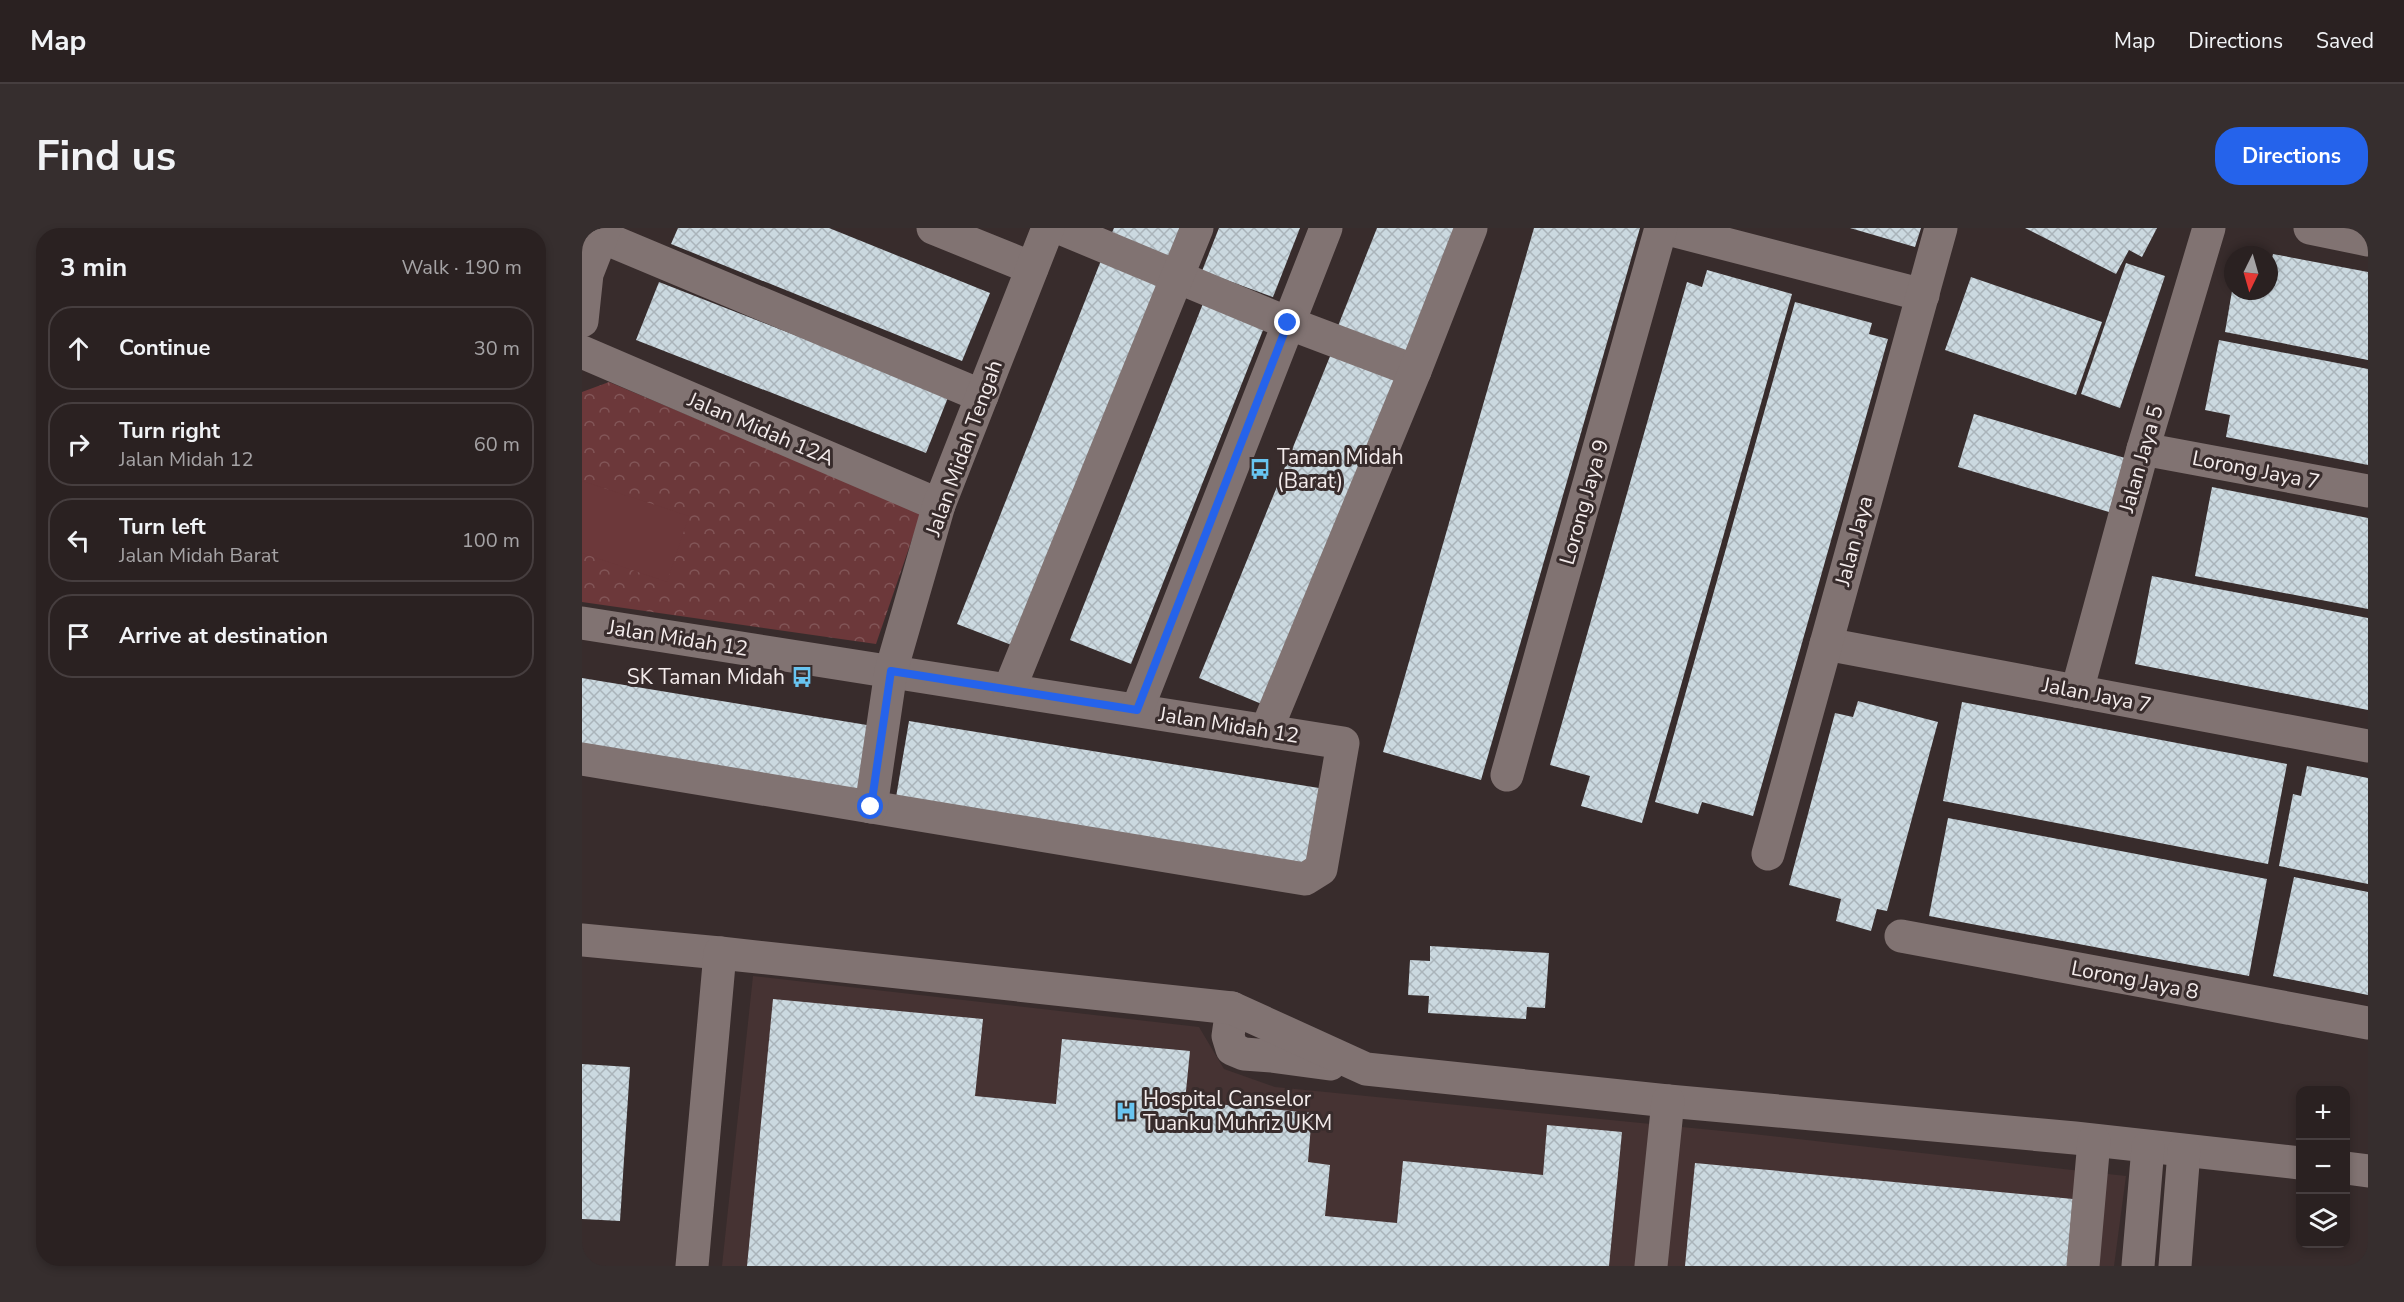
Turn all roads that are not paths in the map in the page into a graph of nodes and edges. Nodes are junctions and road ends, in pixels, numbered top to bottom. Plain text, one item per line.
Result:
1 (933, 228) edge
2 (1048, 228) edge
3 (1060, 228) edge
4 (1197, 228) edge
5 (1326, 228) edge
6 (1471, 228) edge
7 (1662, 228) edge
8 (1941, 228) edge
9 (2209, 228) edge
10 (2310, 228) edge
11 (603, 232) edge
12 (2368, 240) edge
13 (1032, 268) junction
14 (584, 270) edge
15 (1178, 278) junction
16 (1923, 295) junction
17 (582, 321) edge
18 (1288, 323) junction
19 (582, 352) edge
20 (1415, 371) junction
21 (982, 396) junction
22 (2143, 448) junction
23 (2368, 491) edge
24 (939, 505) junction
25 (582, 622) edge
26 (1826, 644) junction
27 (891, 671) junction
28 (1009, 690) junction
29 (2076, 691) junction
30 (1137, 710) junction
31 (1266, 731) junction
32 (2368, 746) edge
33 (582, 759) edge
34 (1507, 775) dead end
35 (871, 807) junction
36 (1768, 854) dead end
37 (1901, 936) dead end
38 (582, 940) edge
39 (720, 952) junction
40 (2368, 1023) edge
41 (1668, 1101) junction
42 (2094, 1141) junction
43 (2148, 1147) junction
44 (2184, 1151) junction
45 (2296, 1162) edge
46 (2350, 1169) edge
47 (2368, 1171) edge
48 (692, 1266) edge
49 (1651, 1266) edge
50 (2083, 1266) edge
51 (2138, 1266) edge
52 (2175, 1266) edge

1 - 13 street
2 - 13 street, Jalan Midah Tengah
3 - 15 street
4 - 15 street
5 - 18 street
6 - 20 street
7 - 16 street
7 - 34 street, Lorong Jaya 9
8 - 16 street, Jalan Jaya
9 - 22 street, Jalan Jaya 5
10 - 12 street
11 - 14 street
11 - 21 street
13 - 21 street, Jalan Midah Tengah
14 - 17 street
15 - 18 street
15 - 28 street
16 - 26 street, Jalan Jaya
18 - 20 street
18 - 30 street
19 - 24 street, Jalan Midah 12A
20 - 31 street
21 - 24 street, Jalan Midah Tengah
22 - 23 street, Lorong Jaya 7
22 - 29 street, Jalan Jaya 5
24 - 27 street, Jalan Midah Tengah
25 - 27 street, Jalan Midah 12
26 - 29 street, Jalan Jaya 7
26 - 36 street, Jalan Jaya
27 - 28 street, Jalan Midah 12
27 - 35 street, Jalan Midah Tengah
28 - 30 street, Jalan Midah 12
29 - 32 street, Jalan Jaya 7
30 - 31 street, Jalan Midah 12
31 - 35 street, Jalan Midah 12
33 - 35 street
37 - 40 street, Lorong Jaya 8
38 - 39 street
39 - 41 street
39 - 48 street
41 - 42 street
41 - 49 street
42 - 43 street
42 - 50 street
43 - 44 street
43 - 51 street
44 - 45 street
44 - 52 street
46 - 47 street

